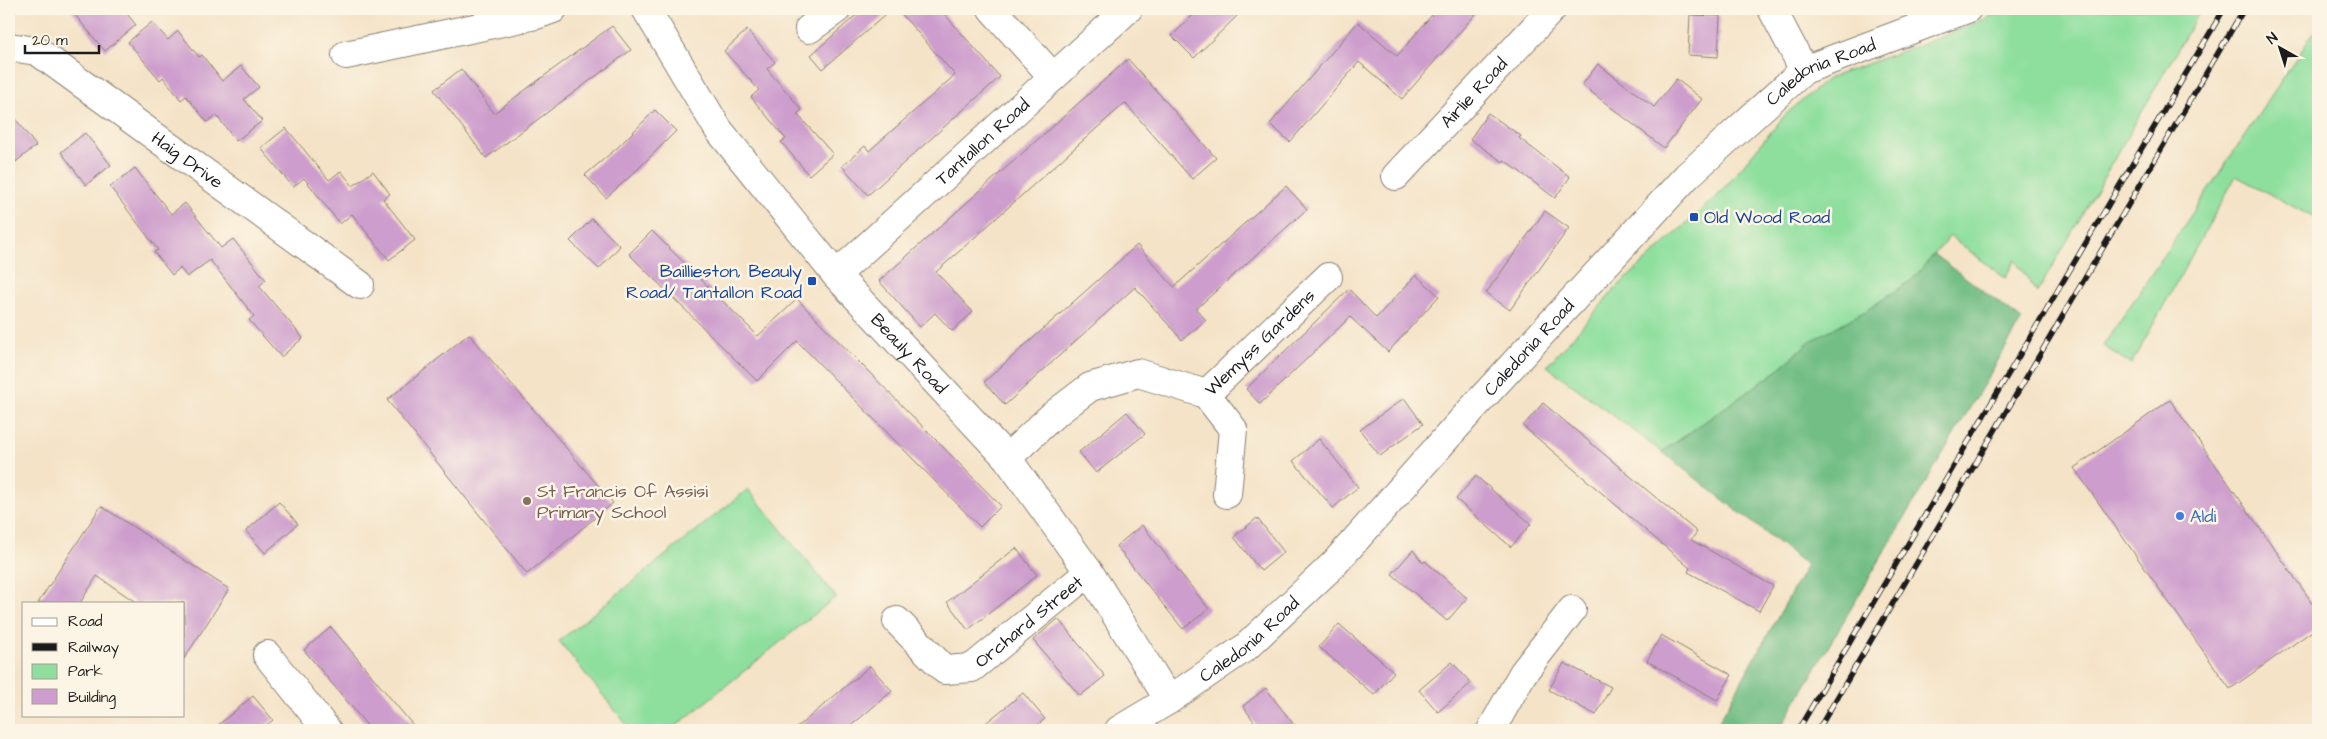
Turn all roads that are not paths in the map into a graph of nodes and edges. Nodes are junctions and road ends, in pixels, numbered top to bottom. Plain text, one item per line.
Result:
1 (553, 9) edge
2 (646, 9) edge
3 (837, 9) edge
4 (992, 9) edge
5 (1128, 9) edge
6 (1552, 9) edge
7 (1772, 9) edge
8 (1967, 9) edge
9 (809, 29) dead end
10 (9, 47) edge
11 (346, 55) dead end
12 (1804, 70) junction
13 (1053, 77) junction
14 (1396, 176) dead end
15 (836, 275) junction
16 (1328, 276) dead end
17 (360, 285) dead end
18 (1206, 394) junction
19 (1007, 458) junction
20 (1227, 494) dead end
21 (1089, 572) junction
22 (1572, 610) dead end
23 (897, 621) dead end
24 (266, 655) dead end
25 (1170, 700) junction
26 (327, 730) edge
27 (1119, 730) edge
28 (1491, 730) edge

1 - 11 street
2 - 15 street, Beauly Road
3 - 9 street
4 - 13 street
5 - 13 street, Tantallon Road
6 - 14 street, Airlie Road
7 - 12 street
8 - 12 street, Caledonia Road
10 - 17 street, Haig Drive
12 - 25 street, Caledonia Road
13 - 15 street, Tantallon Road
15 - 19 street, Beauly Road
16 - 18 street, Wemyss Gardens
18 - 19 street, Wemyss Gardens
18 - 20 street
19 - 21 street, Beauly Road
21 - 23 street, Orchard Street
21 - 25 street, Beauly Road
22 - 28 street
24 - 26 street
25 - 27 street, Caledonia Road

